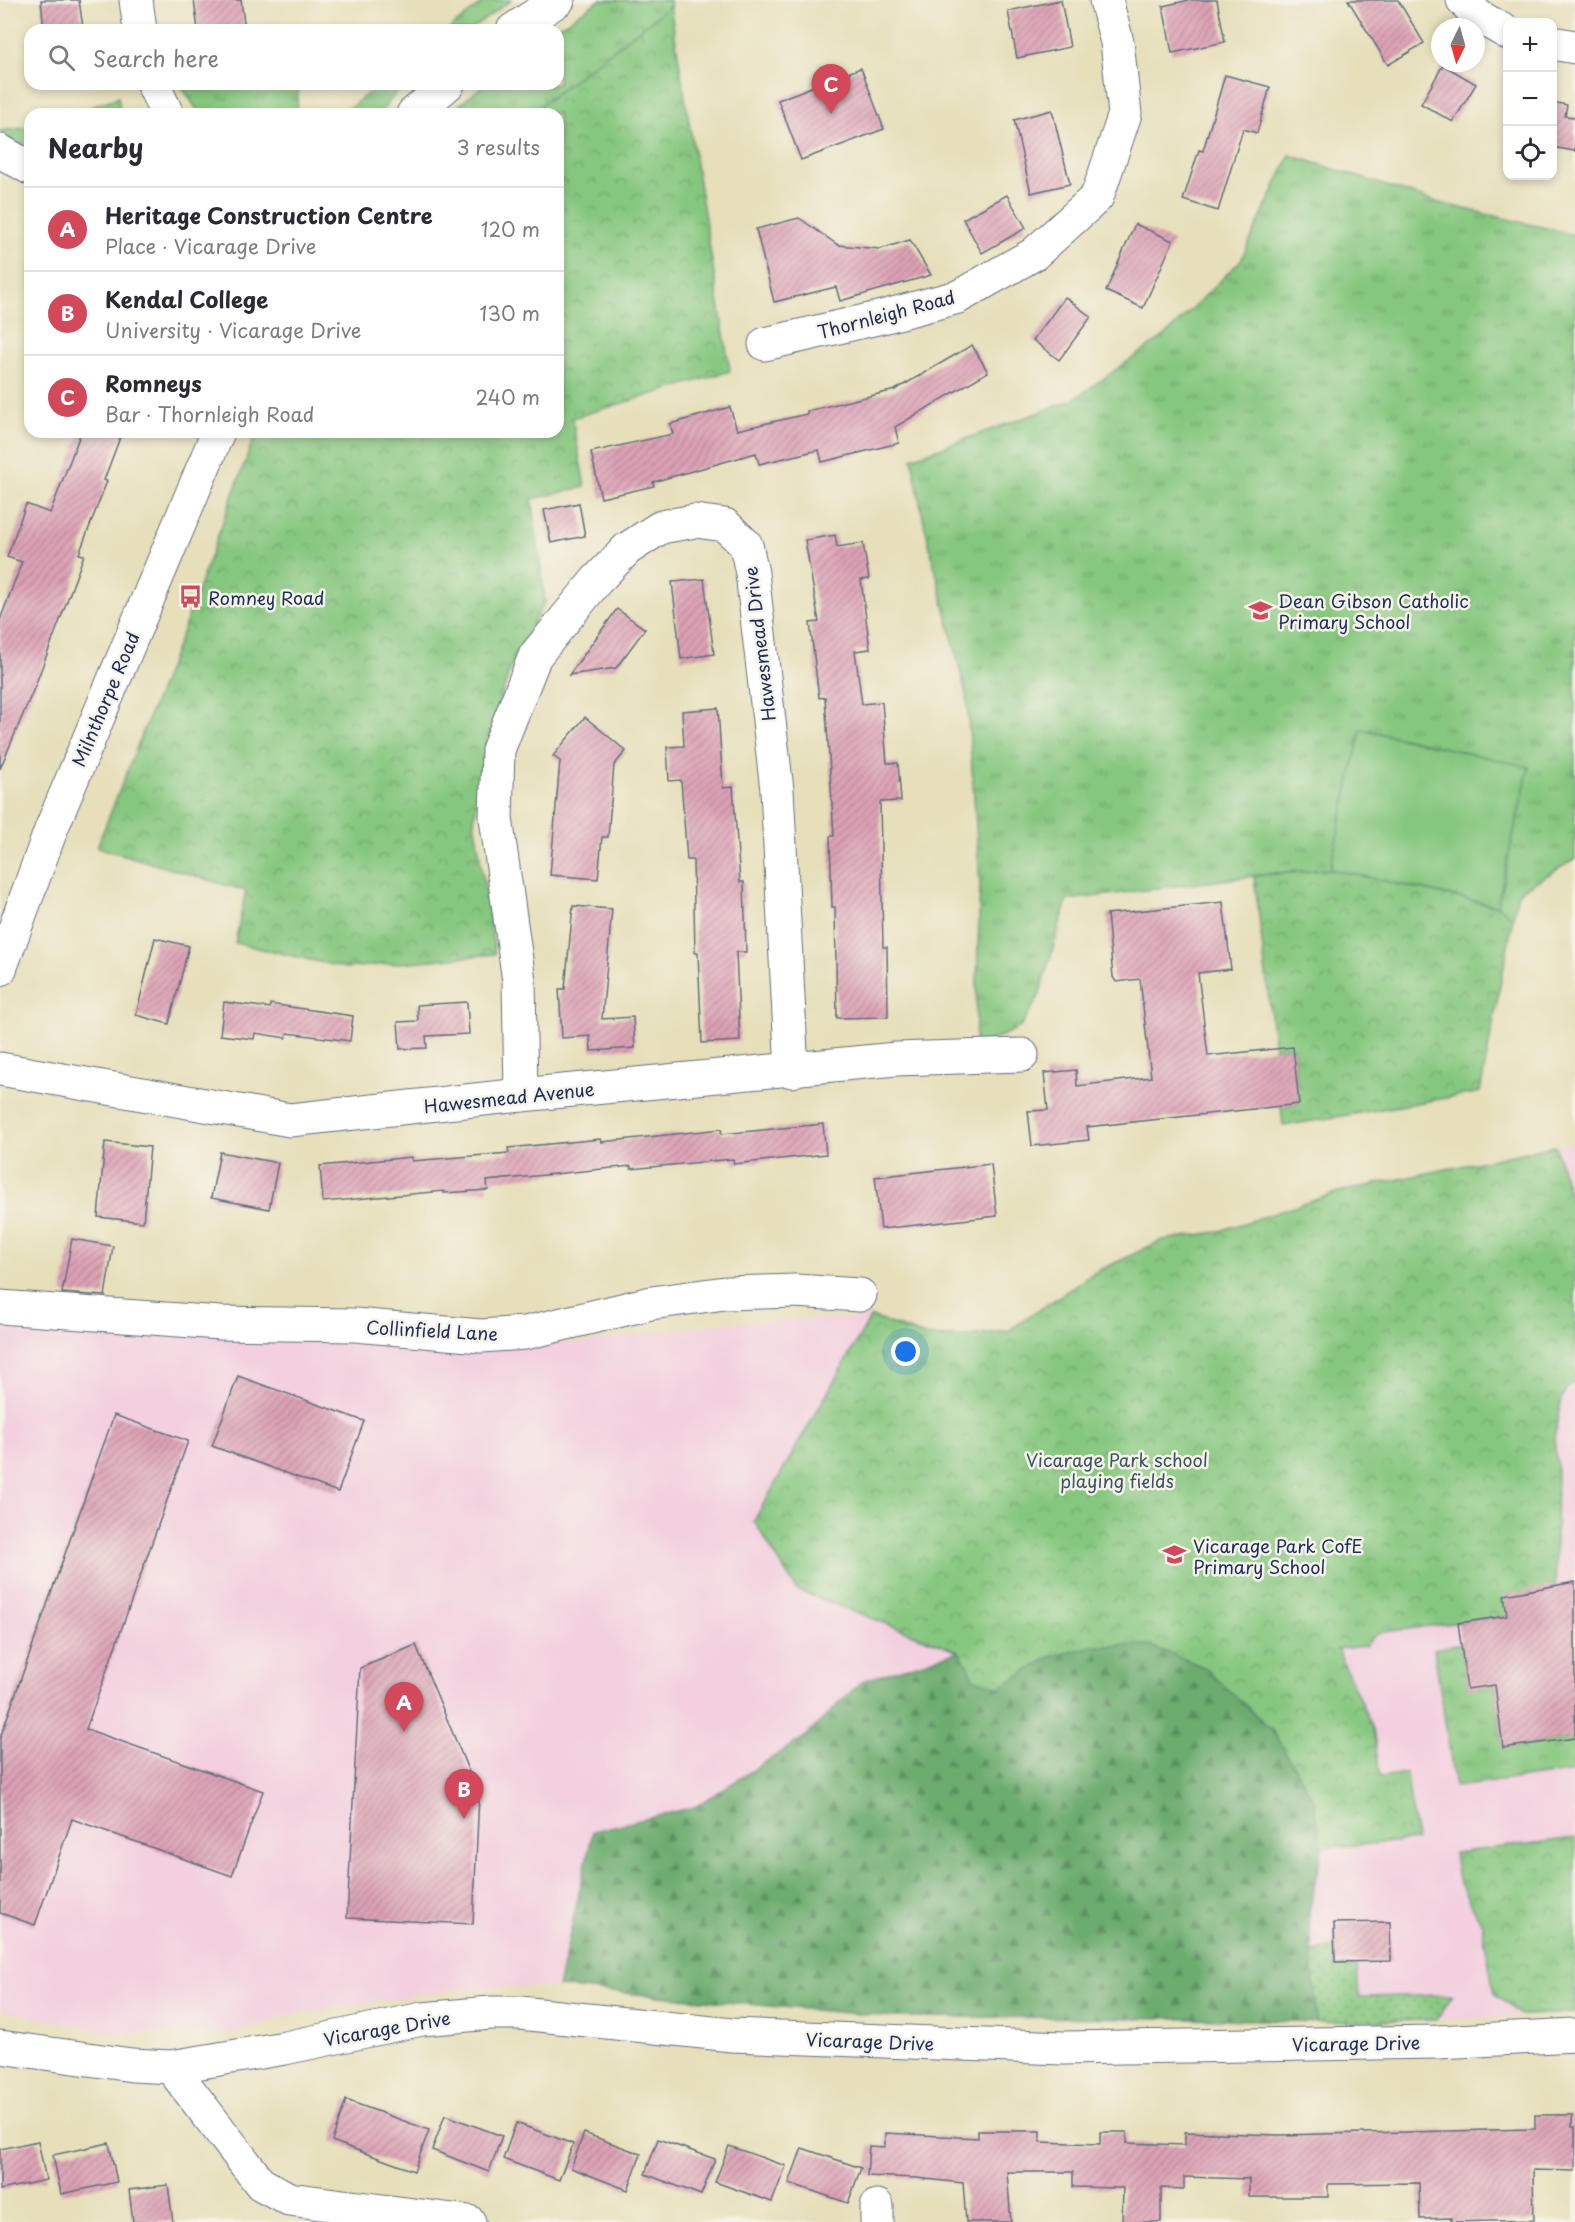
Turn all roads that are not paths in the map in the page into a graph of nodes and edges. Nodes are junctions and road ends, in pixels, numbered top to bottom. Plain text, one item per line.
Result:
1 (136, 0) edge
2 (558, 0) edge
3 (1106, 0) edge
4 (1463, 0) edge
5 (139, 24) edge
6 (522, 24) edge
7 (1503, 30) edge
8 (1557, 44) edge
9 (1575, 47) edge
10 (156, 90) edge
11 (441, 90) edge
12 (164, 108) edge
13 (420, 108) edge
14 (0, 151) edge
15 (24, 165) edge
16 (765, 344) dead end
17 (215, 438) edge
18 (0, 969) edge
19 (1022, 1055) dead end
20 (0, 1069) edge
21 (792, 1071) junction
22 (521, 1095) junction
23 (861, 1295) dead end
24 (0, 1307) edge
25 (1575, 2035) edge
26 (0, 2047) edge
27 (171, 2067) junction
28 (469, 2222) edge

1 - 5 main road
2 - 6 main road
3 - 16 main road, Thornleigh Road
4 - 7 main road
8 - 9 main road
10 - 12 main road
11 - 13 main road
14 - 15 main road
17 - 18 main road, Milnthorpe Road
19 - 21 main road, Hawesmead Avenue
20 - 22 main road, Hawesmead Avenue
21 - 22 main road, Hawesmead Avenue
21 - 22 main road, Hawesmead Drive
23 - 24 main road, Collinfield Lane
25 - 27 main road, Vicarage Drive
26 - 27 main road, Vicarage Drive
27 - 28 main road

